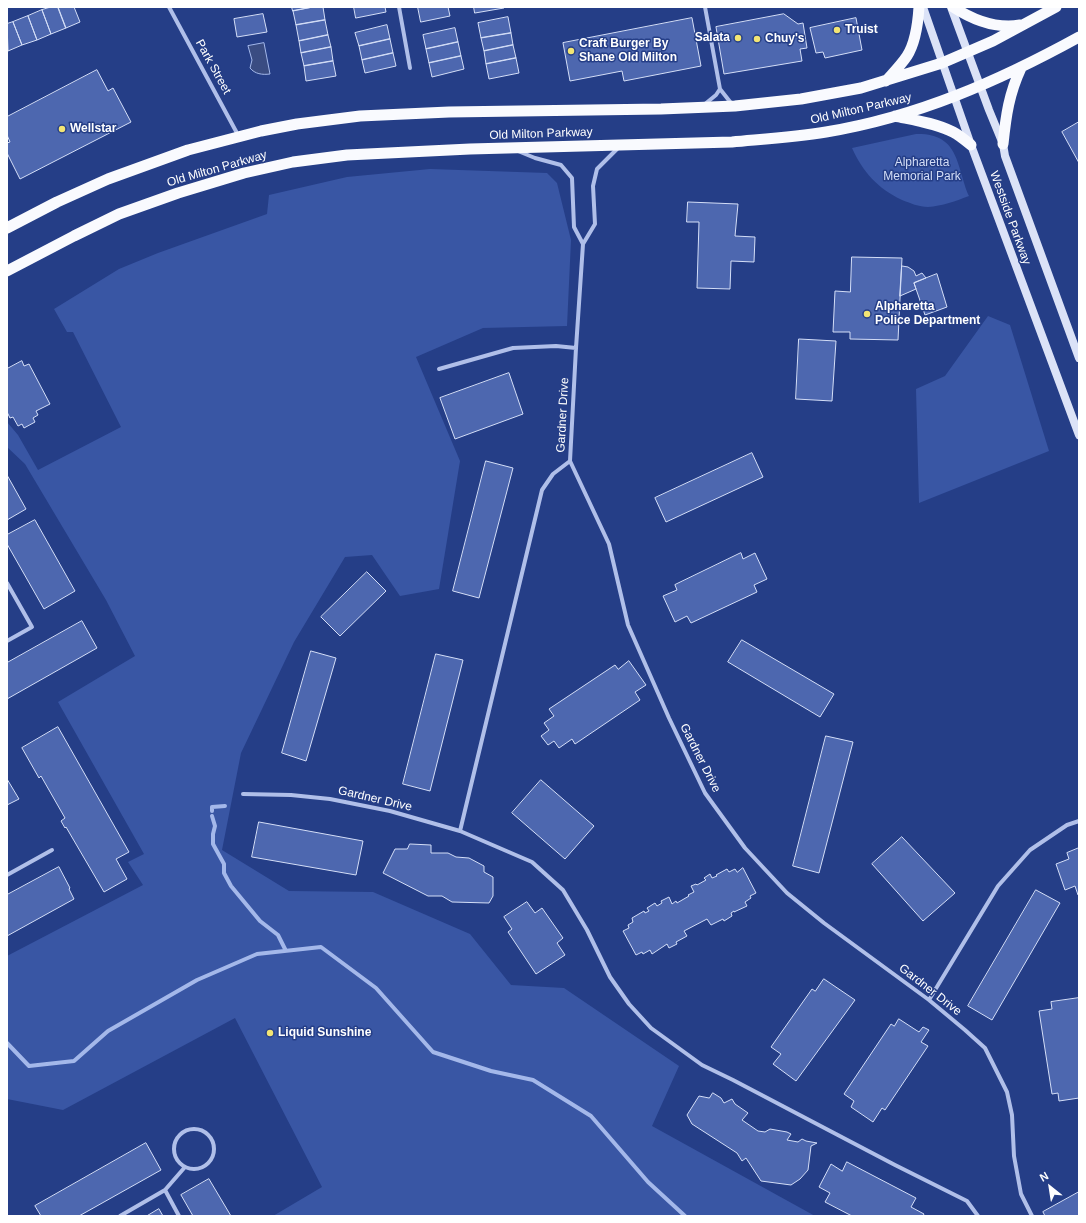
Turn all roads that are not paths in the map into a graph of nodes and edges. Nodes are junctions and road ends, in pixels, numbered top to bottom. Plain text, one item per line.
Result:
1 (170, 7) edge
2 (399, 7) edge
3 (705, 7) edge
4 (919, 7) edge
5 (923, 7) edge
6 (952, 7) edge
7 (1056, 7) edge
8 (1025, 25) junction
9 (1079, 37) edge
10 (968, 53) junction
11 (942, 63) junction
12 (410, 68) dead end
13 (1021, 68) junction
14 (886, 81) junction
15 (980, 87) junction
16 (720, 89) junction
17 (954, 96) junction
18 (735, 106) junction
19 (701, 107) junction
20 (895, 116) junction
21 (239, 136) junction
22 (621, 144) junction
23 (971, 144) junction
24 (1003, 144) junction
25 (510, 148) junction
26 (7, 228) edge
27 (583, 244) junction
28 (7, 271) edge
29 (576, 348) junction
30 (1079, 358) edge
31 (439, 369) dead end
32 (1079, 435) edge
33 (570, 461) junction
34 (7, 583) edge
35 (7, 641) edge
36 (244, 794) dead end
37 (1079, 820) edge
38 (460, 831) junction
39 (52, 850) dead end
40 (7, 875) edge
41 (929, 1000) junction
42 (185, 1167) junction
43 (165, 1190) junction
44 (120, 1216) edge
45 (179, 1216) edge
46 (978, 1216) edge
47 (1032, 1216) edge

1 - 21 street, Park Street
2 - 12 street
3 - 16 street
4 - 14 highway
5 - 11 main road, Westside Parkway
6 - 8 highway
6 - 10 main road, Westside Parkway
7 - 8 highway, Old Milton Parkway
8 - 10 highway, Old Milton Parkway
9 - 13 highway, Old Milton Parkway
10 - 11 highway, Old Milton Parkway
10 - 15 main road, Westside Parkway
11 - 14 highway, Old Milton Parkway
11 - 17 main road, Westside Parkway
13 - 15 highway, Old Milton Parkway
13 - 24 highway
14 - 18 highway, Old Milton Parkway
15 - 17 highway, Old Milton Parkway
15 - 24 main road, Westside Parkway
16 - 18 street
16 - 19 street
17 - 20 highway, Old Milton Parkway
17 - 23 main road, Westside Parkway
18 - 19 highway, Old Milton Parkway
19 - 21 highway, Old Milton Parkway
20 - 22 highway, Old Milton Parkway
20 - 23 highway
21 - 26 highway, Old Milton Parkway
22 - 25 highway, Old Milton Parkway
22 - 27 street, Gardner Drive
23 - 32 main road, Westside Parkway
24 - 30 main road, Westside Parkway
25 - 27 street
25 - 28 highway, Old Milton Parkway
27 - 29 street, Gardner Drive
29 - 31 street
29 - 33 street, Gardner Drive
33 - 38 street
33 - 41 street, Gardner Drive
34 - 35 street
36 - 38 street, Gardner Drive
37 - 41 street
38 - 46 street, Gardner Drive
39 - 40 street
41 - 47 street, Gardner Drive
42 - 42 street
42 - 43 street
43 - 44 street
43 - 45 street

